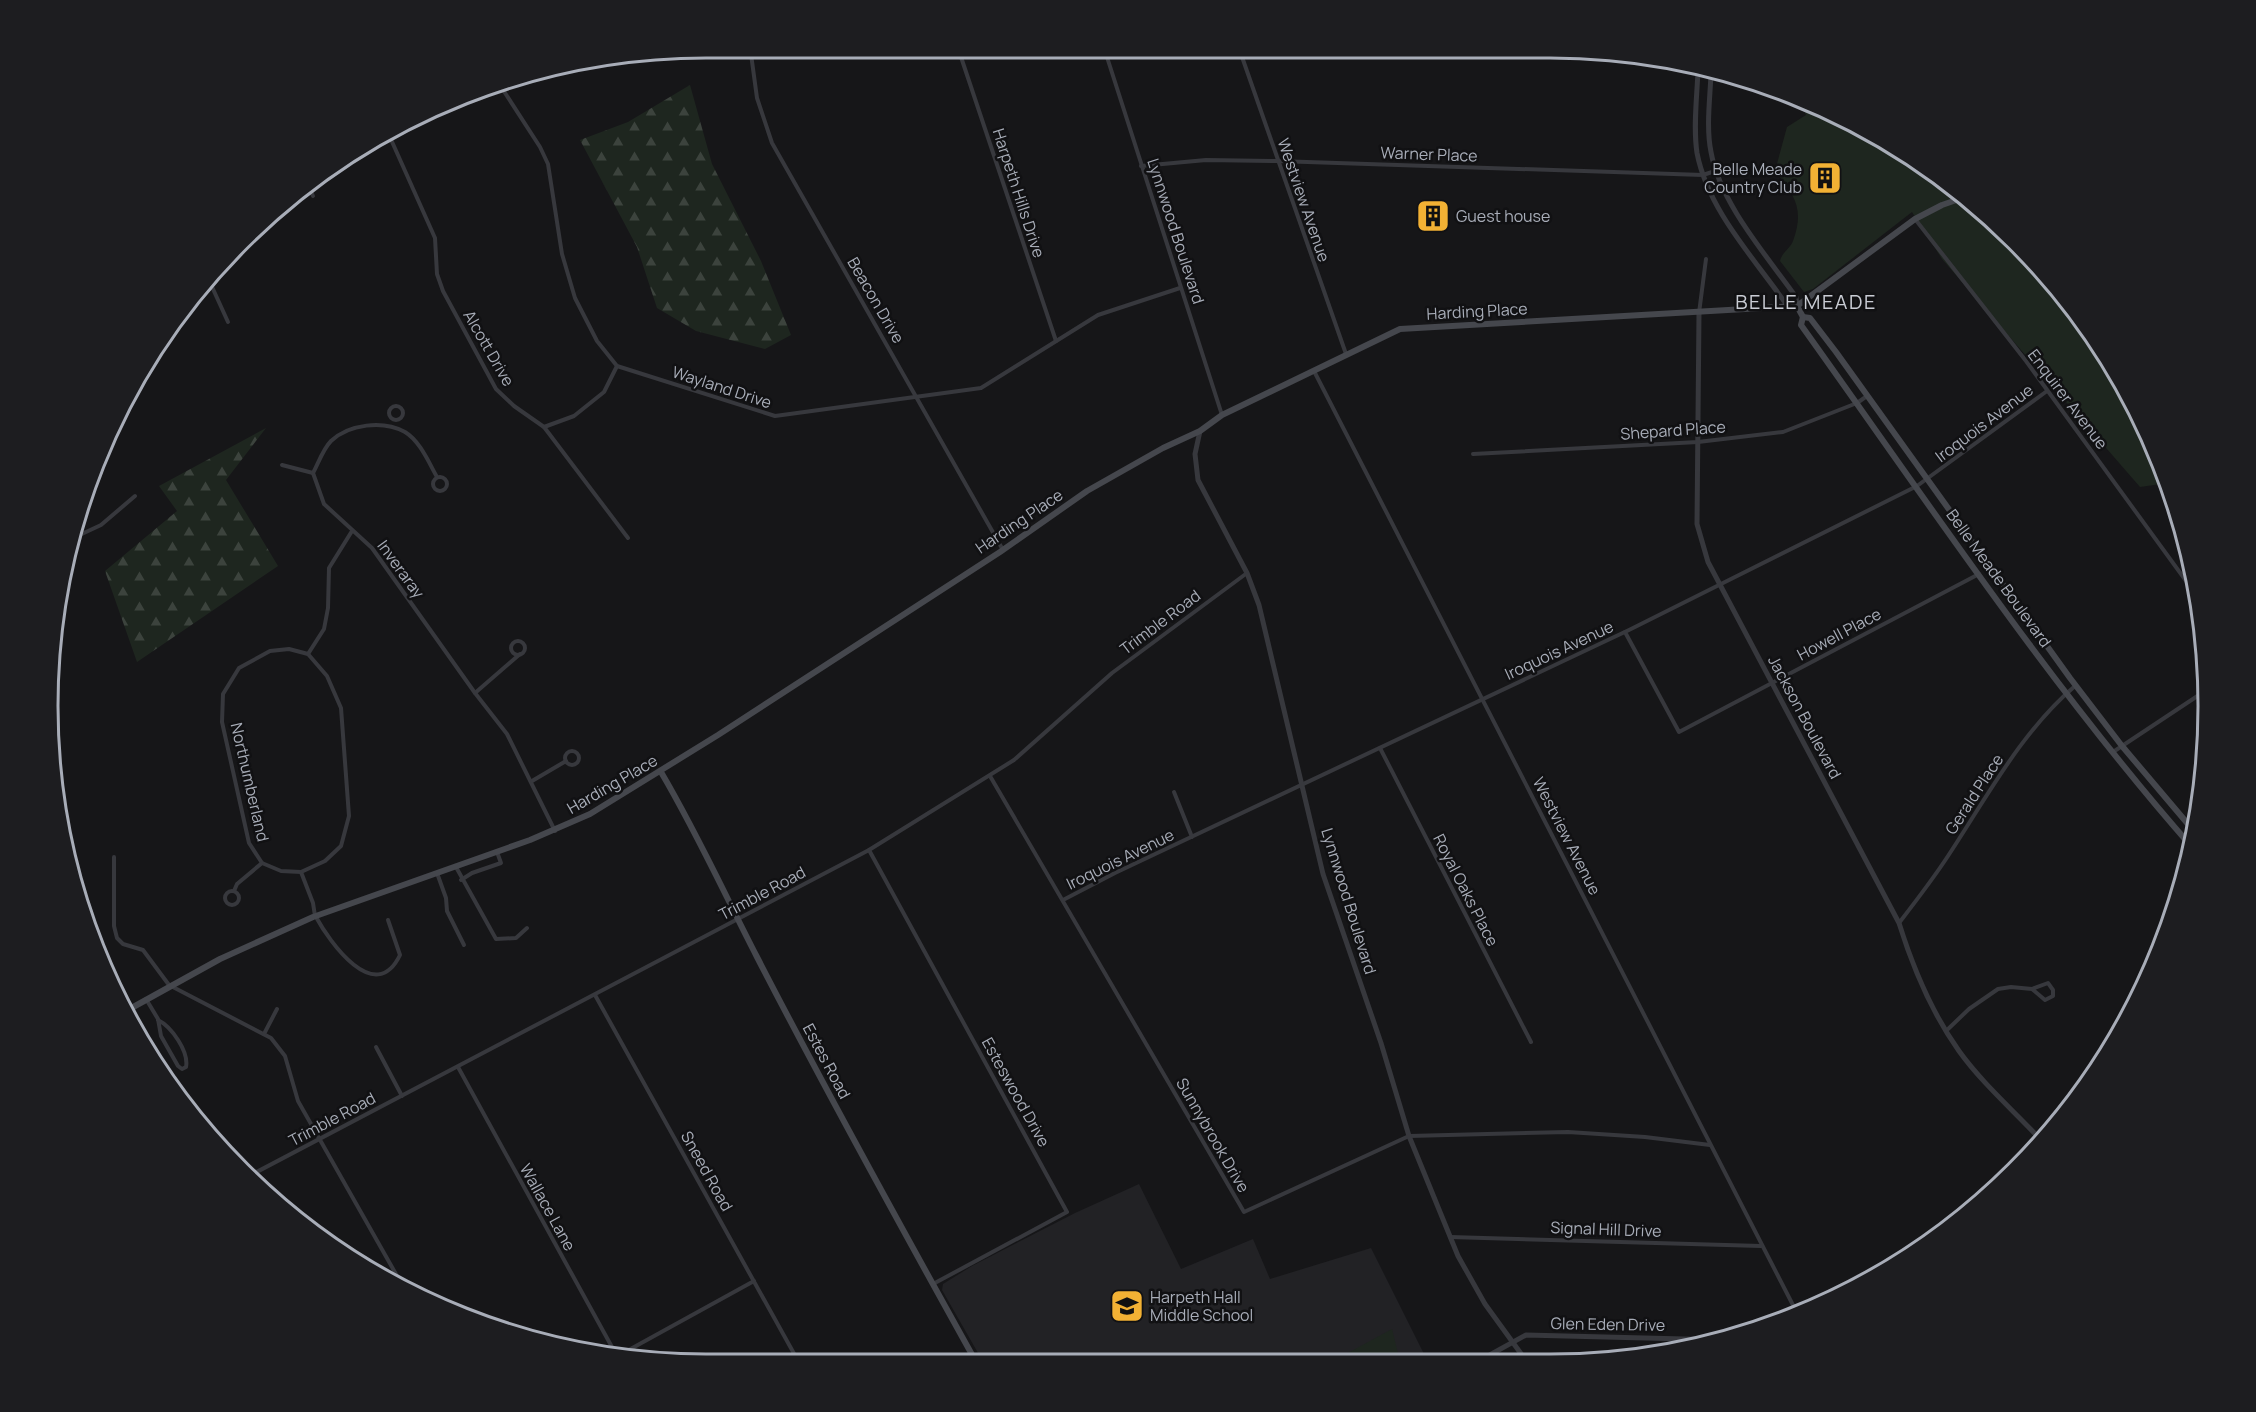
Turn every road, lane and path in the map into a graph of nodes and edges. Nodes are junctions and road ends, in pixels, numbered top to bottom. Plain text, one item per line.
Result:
1 (752, 58) edge
2 (961, 58) edge
3 (1107, 58) edge
4 (1242, 58) edge
5 (1698, 76) edge
6 (1711, 79) edge
7 (504, 91) edge
8 (391, 140) edge
9 (1277, 161) junction
10 (1141, 166) junction
11 (1715, 171) junction
12 (1703, 175) junction
13 (311, 192) edge
14 (313, 196) dead end
15 (1955, 201) edge
16 (1915, 219) junction
17 (1706, 259) dead end
18 (212, 287) edge
19 (1180, 288) junction
20 (1797, 306) junction
21 (1699, 313) junction
22 (1803, 317) junction
23 (228, 322) dead end
24 (1056, 340) junction
25 (1346, 354) junction
26 (617, 366) junction
27 (1313, 370) junction
28 (2047, 391) junction
29 (1867, 396) junction
30 (918, 397) junction
31 (1857, 403) junction
32 (1222, 415) junction
33 (394, 420) dead end
34 (544, 427) junction
35 (391, 429) junction
36 (1200, 431) junction
37 (1698, 442) junction
38 (1473, 454) dead end
39 (282, 465) dead end
40 (313, 473) junction
41 (437, 477) dead end
42 (1928, 479) junction
43 (1917, 486) junction
44 (135, 496) dead end
45 (352, 531) junction
46 (82, 534) edge
47 (628, 538) dead end
48 (1003, 549) junction
49 (1990, 566) junction
50 (1247, 573) junction
51 (1979, 574) junction
52 (2185, 579) edge
53 (1719, 586) junction
54 (1625, 632) junction
55 (308, 654) junction
56 (520, 654) dead end
57 (1772, 684) junction
58 (2076, 686) junction
59 (475, 693) junction
60 (2066, 694) junction
61 (2198, 696) edge
62 (1484, 699) junction
63 (2122, 746) junction
64 (1380, 748) junction
65 (2112, 752) junction
66 (566, 761) dead end
67 (661, 772) junction
68 (990, 776) junction
69 (532, 781) junction
70 (1302, 786) junction
71 (1174, 792) dead end
72 (2187, 822) edge
73 (555, 831) junction
74 (1192, 837) junction
75 (2184, 837) edge
76 (869, 850) junction
77 (497, 852) junction
78 (114, 858) dead end
79 (262, 863) junction
80 (456, 866) junction
81 (301, 872) junction
82 (437, 872) junction
83 (462, 880) junction
84 (234, 891) dead end
85 (1063, 900) junction
86 (315, 916) junction
87 (738, 919) junction
88 (387, 920) dead end
89 (1899, 923) junction
90 (527, 928) dead end
91 (464, 945) dead end
92 (170, 985) junction
93 (2032, 989) junction
94 (595, 994) junction
95 (146, 999) junction
96 (133, 1007) edge
97 (277, 1009) dead end
98 (158, 1020) junction
99 (1946, 1031) junction
100 (264, 1034) junction
101 (1531, 1042) dead end
102 (376, 1047) dead end
103 (458, 1067) junction
104 (402, 1096) junction
105 (2036, 1134) edge
106 (1409, 1136) junction
107 (320, 1140) junction
108 (1710, 1145) junction
109 (257, 1172) edge
110 (1450, 1237) junction
111 (1761, 1246) junction
112 (396, 1274) edge
113 (754, 1281) junction
114 (933, 1284) junction
115 (1794, 1306) edge
116 (1512, 1341) junction
117 (1676, 1341) edge
118 (611, 1346) edge
119 (631, 1349) edge
120 (794, 1354) edge
121 (972, 1354) edge
122 (1491, 1354) edge
123 (1521, 1354) edge

1 - 30 street, Beacon Drive
2 - 24 street, Harpeth Hills Drive
3 - 10 street, Lynnwood Boulevard
4 - 9 street, Westview Avenue
5 - 12 street, Belle Meade Boulevard
6 - 11 street, Belle Meade Boulevard
7 - 26 street
8 - 34 street, Alcott Drive
9 - 10 street, Warner Place
9 - 12 street, Warner Place
9 - 25 street, Westview Avenue
10 - 19 street, Lynnwood Boulevard
11 - 12 street, Warner Place
11 - 20 street, Belle Meade Boulevard
12 - 20 street, Belle Meade Boulevard
13 - 14 street
15 - 16 main road
16 - 20 main road
16 - 28 street, Enquirer Avenue
17 - 21 street, Jackson Boulevard
18 - 23 street
19 - 24 street, Wayland Drive
19 - 32 street, Lynnwood Boulevard
20 - 21 main road, Harding Place
20 - 22 main road, Belle Meade Boulevard
21 - 25 main road, Harding Place
21 - 37 street, Jackson Boulevard
22 - 29 main road, Belle Meade Boulevard
22 - 31 main road, Belle Meade Boulevard
24 - 30 street, Wayland Drive
25 - 27 main road, Harding Place
26 - 30 street, Wayland Drive
26 - 34 street
27 - 32 main road, Harding Place
27 - 62 street, Westview Avenue
28 - 42 street, Iroquois Avenue
28 - 52 street, Enquirer Avenue
29 - 31 street, Shepard Place
29 - 42 main road, Belle Meade Boulevard
30 - 48 street, Beacon Drive
31 - 37 street, Shepard Place
31 - 43 main road, Belle Meade Boulevard
32 - 36 main road, Harding Place
33 - 35 street
34 - 47 street, Alcott Drive
35 - 40 street
35 - 41 street
36 - 48 main road, Harding Place
36 - 50 street, Lynnwood Boulevard
37 - 38 street, Shepard Place
37 - 53 street, Jackson Boulevard
39 - 40 street
40 - 45 street, Inveraray
42 - 43 street, Iroquois Avenue
42 - 49 main road, Belle Meade Boulevard
43 - 51 main road, Belle Meade Boulevard
43 - 53 street, Iroquois Avenue
44 - 46 street
45 - 55 street
45 - 59 street, Inveraray
48 - 67 main road, Harding Place
49 - 51 main road
49 - 58 main road, Belle Meade Boulevard
50 - 68 street, Trimble Road
50 - 70 street, Lynnwood Boulevard
51 - 57 street, Howell Place
51 - 60 main road, Belle Meade Boulevard
53 - 54 street, Iroquois Avenue
53 - 57 street, Jackson Boulevard
54 - 57 street, Howell Place
54 - 62 street, Iroquois Avenue
55 - 79 street, Northumberland
55 - 81 street
56 - 59 street
57 - 89 street, Jackson Boulevard
58 - 60 street, Gerald Place
58 - 63 main road, Belle Meade Boulevard
59 - 69 street, Inveraray
60 - 65 main road, Belle Meade Boulevard
60 - 89 street, Gerald Place
61 - 63 street
62 - 64 street, Iroquois Avenue
62 - 108 street, Westview Avenue
63 - 65 street
63 - 72 main road, Belle Meade Boulevard
64 - 70 street, Iroquois Avenue
64 - 101 street, Royal Oaks Place
65 - 75 main road, Belle Meade Boulevard
66 - 69 street
67 - 73 main road, Harding Place
67 - 87 main road, Estes Road
68 - 76 street, Trimble Road
68 - 85 street, Sunnybrook Drive
69 - 73 street, Inveraray
70 - 74 street, Iroquois Avenue
70 - 106 street, Lynnwood Boulevard
71 - 74 street
73 - 77 main road, Harding Place
74 - 85 street, Iroquois Avenue
76 - 87 street, Trimble Road
76 - 114 street, Esteswood Drive
77 - 80 main road, Harding Place
77 - 83 street
78 - 92 street
79 - 81 street, Northumberland
79 - 84 street
80 - 82 main road, Harding Place
80 - 83 street
81 - 86 street
82 - 86 main road, Harding Place
82 - 91 street
83 - 90 street
85 - 106 street, Sunnybrook Drive
86 - 88 street
86 - 92 main road, Harding Place
87 - 94 street, Trimble Road
87 - 114 main road, Estes Road
89 - 99 street, Jackson Boulevard
92 - 95 main road, Harding Place
92 - 100 street
93 - 93 street
93 - 99 street
94 - 103 street, Trimble Road
94 - 113 street, Sneed Road
95 - 96 main road, Harding Place
95 - 98 street
97 - 100 street
98 - 98 street
99 - 105 street, Jackson Boulevard
100 - 107 street
102 - 104 street
103 - 104 street, Trimble Road
103 - 118 street, Wallace Lane
104 - 107 street, Trimble Road
106 - 108 street, Sunnybrook Drive
106 - 110 street, Lynnwood Boulevard
107 - 109 street, Trimble Road
107 - 112 street
108 - 111 street, Westview Avenue
110 - 111 street, Signal Hill Drive
110 - 116 street, Lynnwood Boulevard
111 - 115 street, Westview Avenue
113 - 119 street
113 - 120 street, Sneed Road
114 - 121 main road, Estes Road
116 - 117 street, Glen Eden Drive
116 - 122 street, Glen Eden Drive
116 - 123 street, Lynnwood Boulevard

